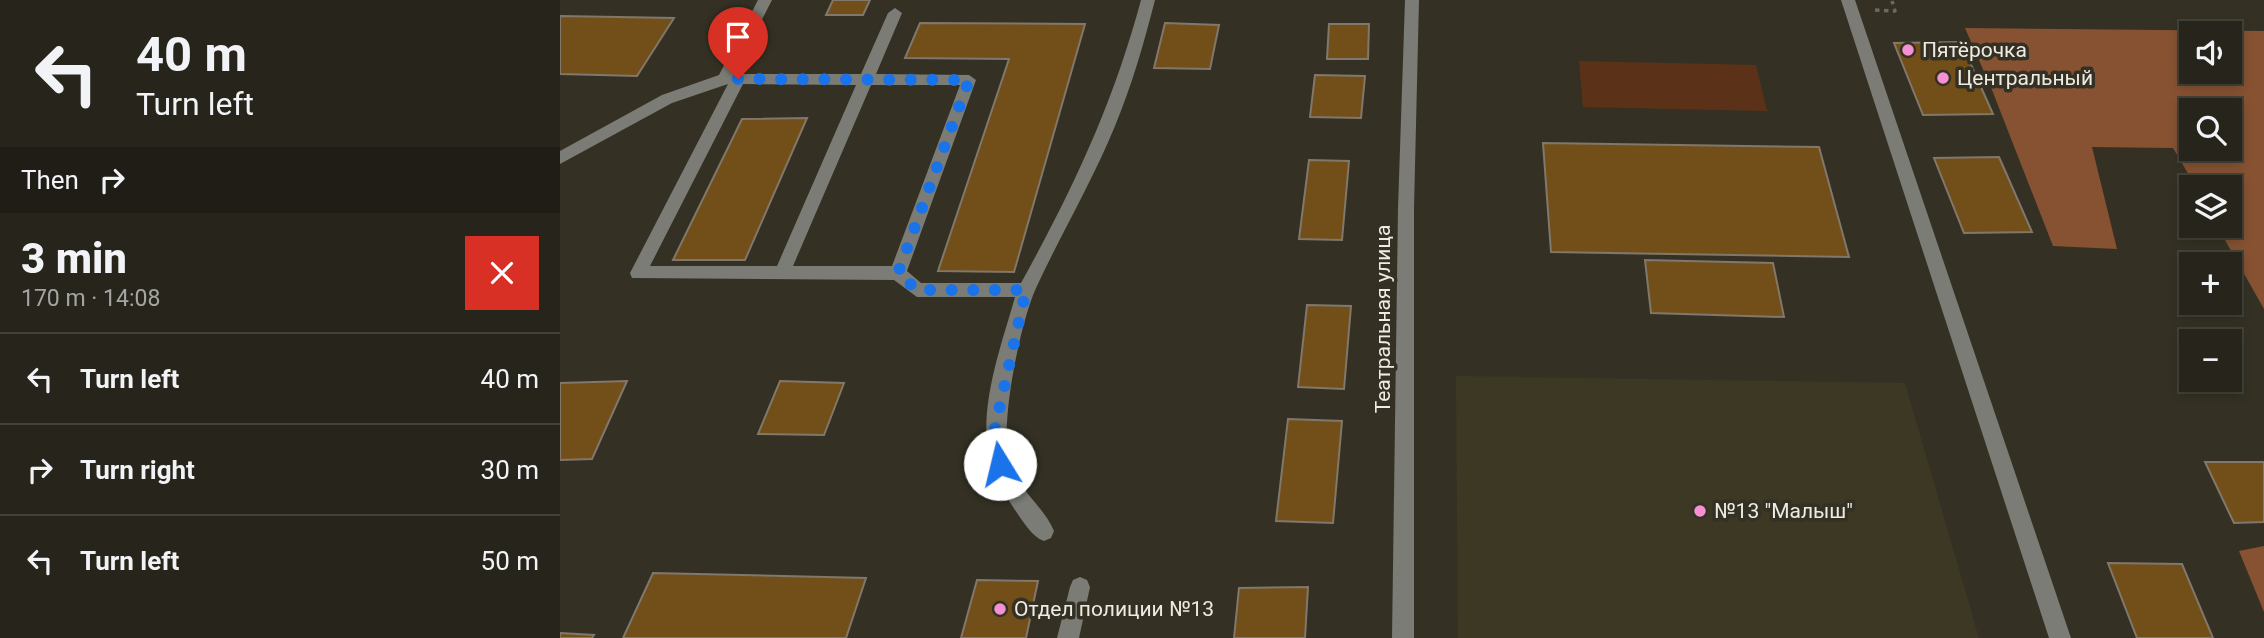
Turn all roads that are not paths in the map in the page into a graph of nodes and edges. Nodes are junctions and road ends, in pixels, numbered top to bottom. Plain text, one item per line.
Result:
1 (765, 0) edge
2 (1148, 0) edge
3 (1412, 0) edge
4 (1848, 0) edge
5 (895, 13) dead end
6 (731, 79) junction
7 (866, 79) junction
8 (560, 158) edge
9 (782, 273) junction
10 (898, 273) junction
11 (1026, 290) junction
12 (1044, 531) dead end
13 (1080, 587) dead end
14 (1068, 638) edge
15 (1403, 638) edge
16 (2060, 638) edge

1 - 6 street
2 - 11 street
3 - 15 street, Театральная улица
4 - 16 street
5 - 7 street
6 - 7 street
6 - 8 street
6 - 9 street
7 - 9 street
7 - 10 street
9 - 10 street
10 - 11 street
11 - 12 street
13 - 14 street

